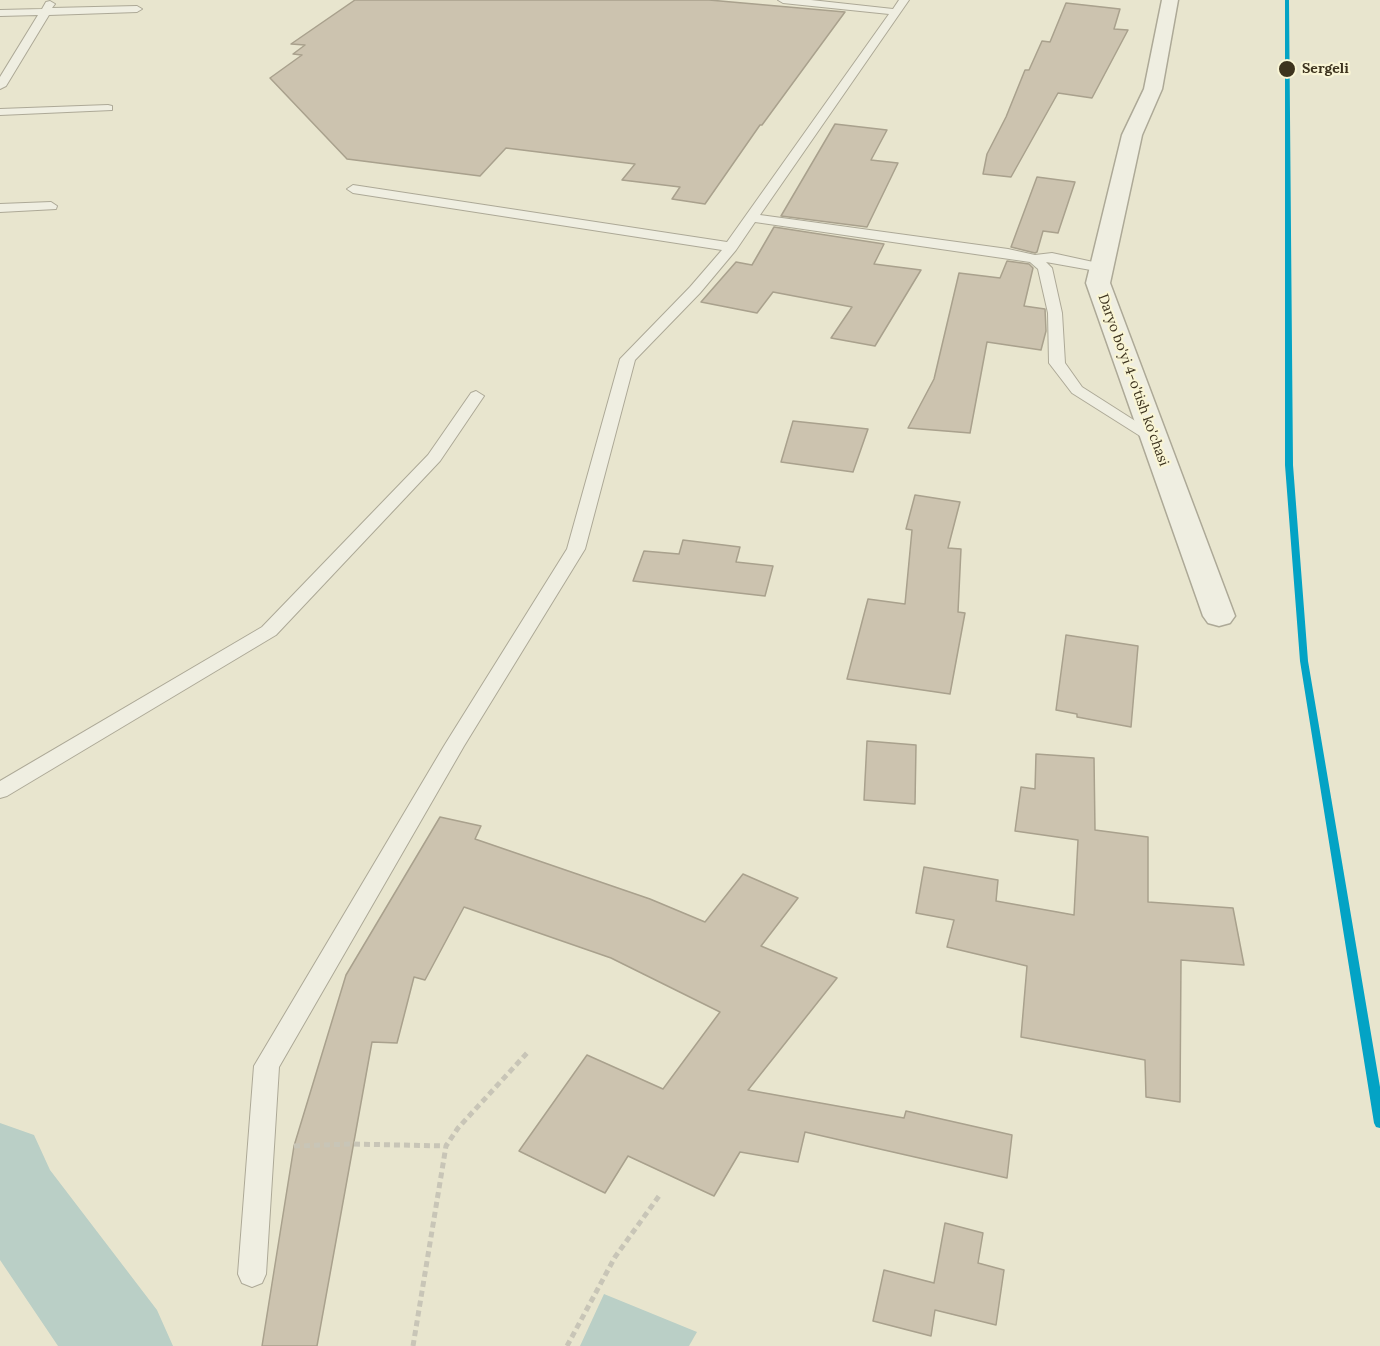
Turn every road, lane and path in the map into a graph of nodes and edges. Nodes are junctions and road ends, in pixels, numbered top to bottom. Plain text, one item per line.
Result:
1 (19, 0) edge
2 (52, 0) edge
3 (783, 0) edge
4 (1170, 0) edge
5 (900, 6) edge
6 (137, 9) dead end
7 (45, 12) junction
8 (5, 13) edge
9 (0, 26) edge
10 (0, 86) edge
11 (108, 108) dead end
12 (0, 111) edge
13 (353, 189) dead end
14 (51, 206) dead end
15 (0, 208) edge
16 (751, 218) junction
17 (731, 248) junction
18 (1035, 259) junction
19 (1102, 268) junction
20 (476, 396) dead end
21 (1154, 438) junction
22 (1219, 616) dead end
23 (0, 791) edge
24 (527, 1053) dead end
25 (294, 1146) dead end
26 (446, 1146) junction
27 (659, 1196) dead end
28 (252, 1274) dead end
29 (413, 1346) edge
30 (567, 1346) edge

1 - 8 lane
2 - 7 lane
3 - 5 lane
4 - 19 street, Daryo bo'yi 4-o'tish ko'chasi
5 - 16 lane
6 - 7 lane
7 - 8 lane
7 - 10 lane
8 - 9 lane
11 - 12 lane
13 - 17 lane
14 - 15 lane
16 - 17 lane
16 - 18 lane
17 - 28 lane
18 - 19 lane
18 - 21 lane
19 - 21 street, Daryo bo'yi 4-o'tish ko'chasi
20 - 23 lane
21 - 22 street, Daryo bo'yi 4-o'tish ko'chasi
24 - 26 path
25 - 26 path
26 - 29 path
27 - 30 path

